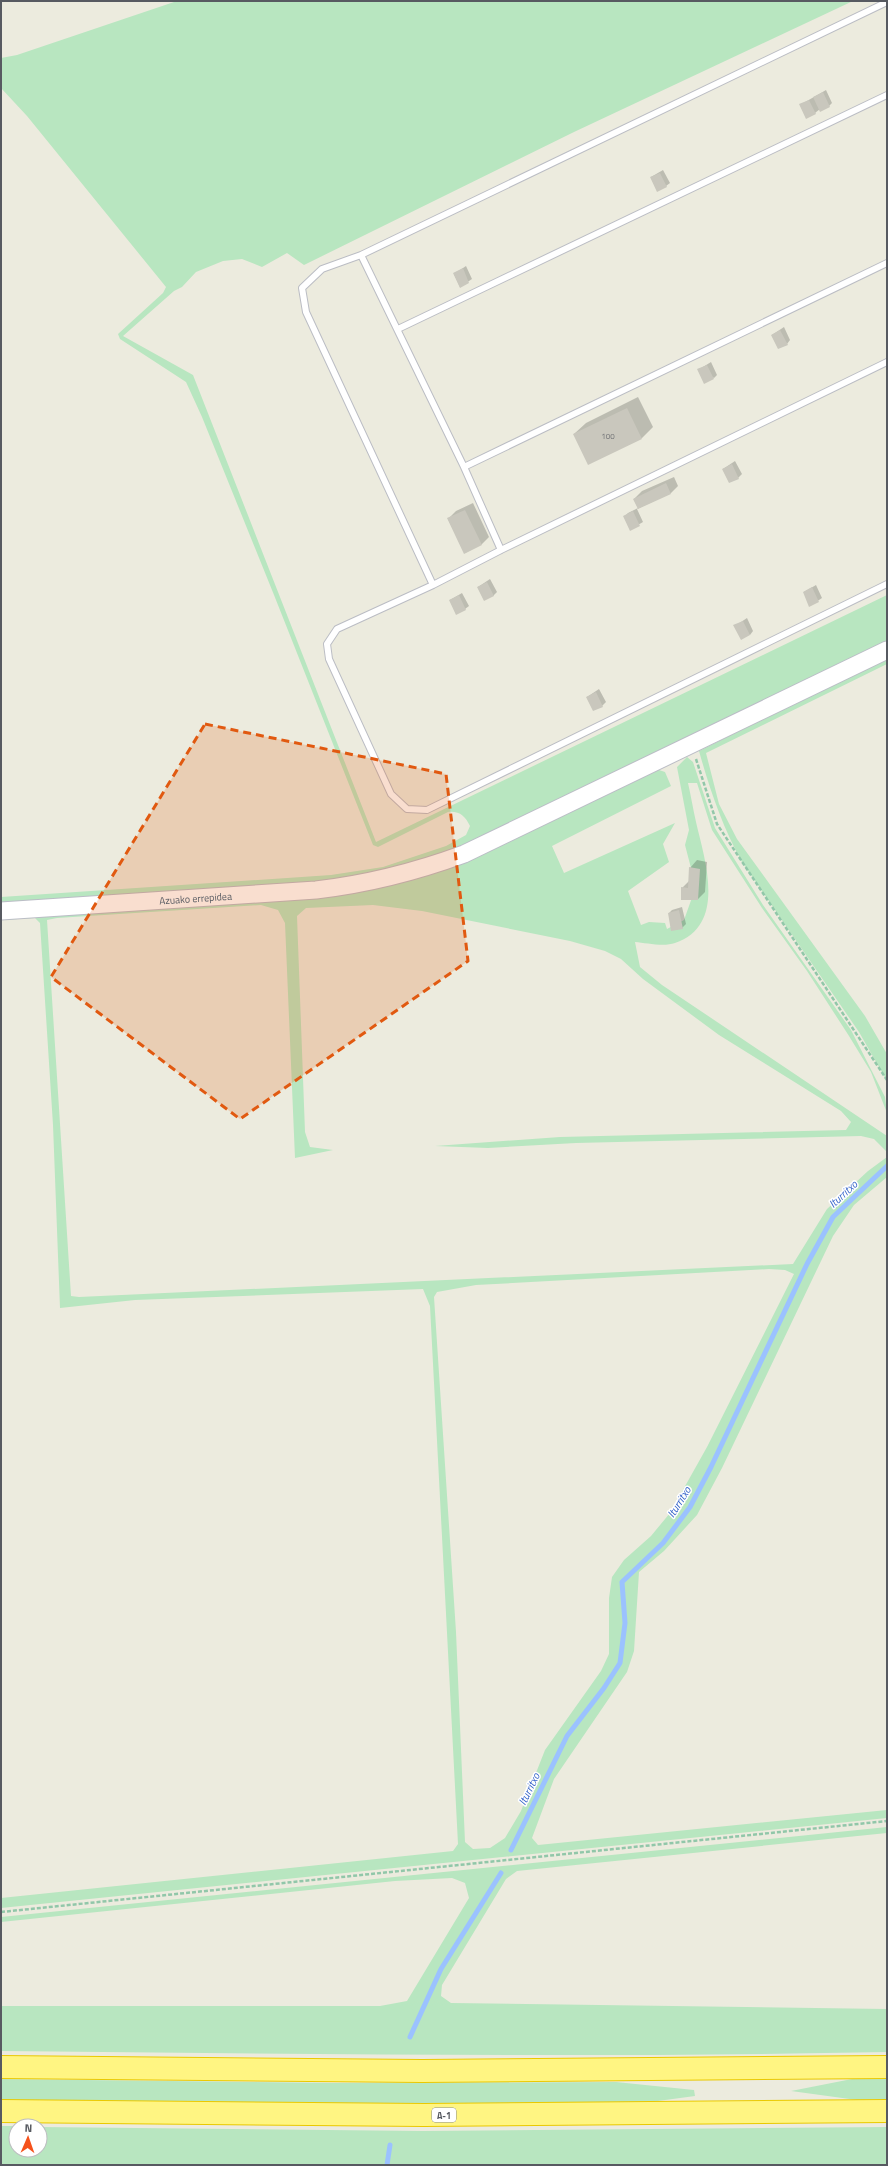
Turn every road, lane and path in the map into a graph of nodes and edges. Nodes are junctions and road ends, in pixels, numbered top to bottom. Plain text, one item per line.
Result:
1 (887, 2) edge
2 (887, 95) edge
3 (361, 255) junction
4 (887, 263) edge
5 (398, 329) junction
6 (887, 362) edge
7 (464, 467) junction
8 (501, 550) junction
9 (887, 584) edge
10 (432, 585) junction
11 (887, 650) edge
12 (691, 745) junction
13 (1, 911) edge
14 (887, 1080) edge
15 (887, 1821) edge
16 (1, 1912) edge
17 (1, 2067) edge
18 (887, 2067) edge
19 (887, 2110) edge
20 (1, 2111) edge

1 - 3 lane
2 - 5 lane
3 - 5 lane
3 - 10 lane
4 - 7 lane
5 - 7 lane
6 - 8 lane
7 - 8 lane
8 - 10 lane
9 - 10 lane
11 - 12 street, Azuako errepidea
12 - 13 street, Azuako errepidea
12 - 14 path
15 - 16 path
17 - 18 highway
19 - 20 highway, A-1

